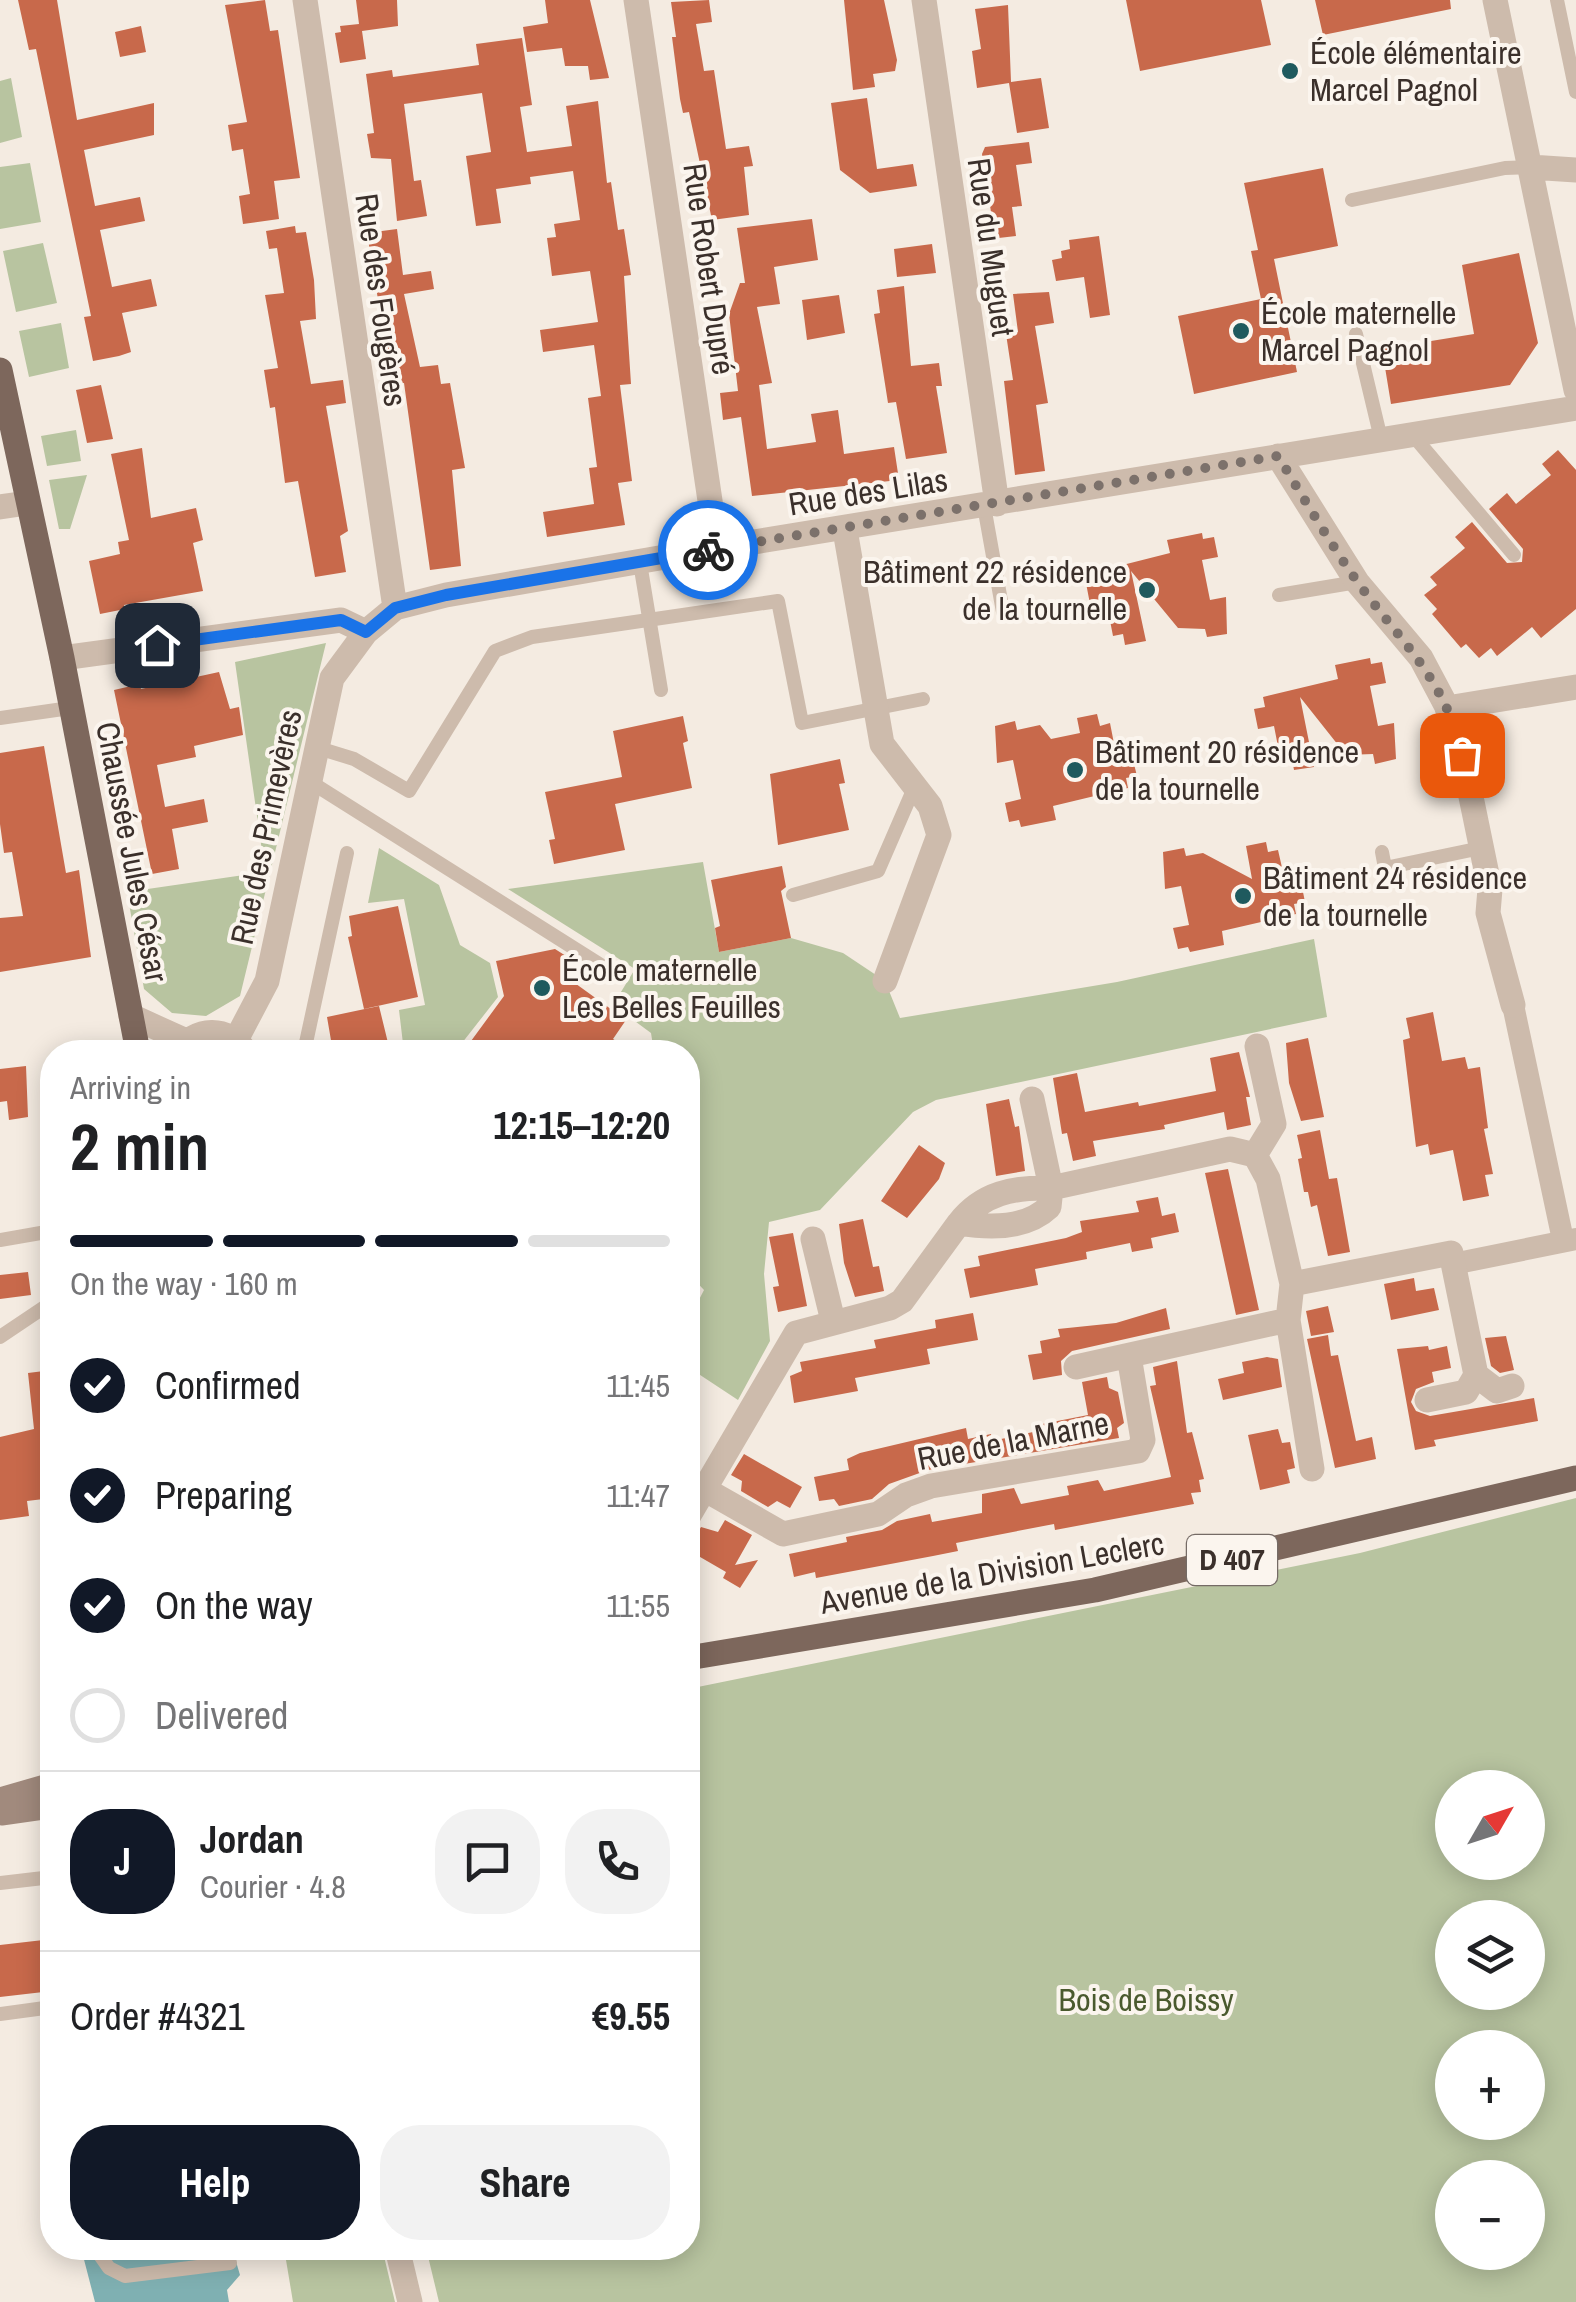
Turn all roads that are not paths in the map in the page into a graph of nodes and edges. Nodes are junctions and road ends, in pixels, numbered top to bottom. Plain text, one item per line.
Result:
1 (305, 0) edge
2 (636, 0) edge
3 (924, 0) edge
4 (1495, 0) edge
5 (1557, 0) edge
6 (1576, 92) edge
7 (1530, 167) junction
8 (1566, 170) edge
9 (1352, 200) dead end
10 (1356, 334) dead end
11 (0, 370) edge
12 (1576, 390) edge
13 (1576, 408) edge
14 (1411, 433) junction
15 (1381, 439) junction
16 (1278, 456) junction
17 (27, 503) junction
18 (990, 505) junction
19 (0, 506) edge
20 (845, 530) junction
21 (717, 548) junction
22 (1514, 555) dead end
23 (640, 563) junction
24 (1357, 582) junction
25 (1280, 595) dead end
26 (395, 608) junction
27 (1003, 612) dead end
28 (649, 620) junction
29 (366, 632) junction
30 (62, 658) junction
31 (1576, 687) edge
32 (661, 690) dead end
33 (923, 699) dead end
34 (70, 708) junction
35 (1447, 708) junction
36 (874, 710) junction
37 (0, 718) edge
38 (314, 746) junction
39 (308, 781) junction
40 (914, 788) junction
41 (1481, 848) junction
42 (1382, 852) dead end
43 (347, 853) dead end
44 (793, 895) dead end
45 (618, 976) dead end
46 (886, 981) dead end
47 (1513, 1005) joint
48 (131, 1016) junction
49 (136, 1040) edge
50 (170, 1040) edge
51 (198, 1040) edge
52 (230, 1040) edge
53 (243, 1040) edge
54 (307, 1040) edge
55 (1257, 1046) dead end
56 (1032, 1099) dead end
57 (1254, 1155) junction
58 (1051, 1188) junction
59 (40, 1234) edge
60 (813, 1239) dead end
61 (0, 1240) edge
62 (1565, 1240) edge
63 (1453, 1264) junction
64 (1292, 1284) junction
65 (40, 1310) edge
66 (1288, 1320) junction
67 (833, 1321) junction
68 (0, 1337) edge
69 (1130, 1356) junction
70 (1076, 1366) dead end
71 (1476, 1375) junction
72 (1512, 1386) dead end
73 (1427, 1400) dead end
74 (1312, 1468) dead end
75 (1576, 1478) edge
76 (704, 1489) junction
77 (700, 1496) edge
78 (700, 1658) edge
79 (40, 1788) edge
80 (0, 1800) edge
81 (40, 1808) edge
82 (0, 1813) edge
83 (40, 1878) edge
84 (0, 1883) edge
85 (40, 2009) edge
86 (0, 2014) edge
87 (103, 2260) edge
88 (400, 2260) edge
89 (230, 2263) dead end
90 (410, 2302) edge

1 - 26 street, Rue des Fougères
2 - 21 street, Rue Robert Dupré
3 - 18 street, Rue du Muguet
4 - 7 street
5 - 6 lane
7 - 8 street
7 - 9 lane
7 - 12 street
10 - 15 lane
11 - 17 main road, Chaussée Jules César
13 - 14 street, Rue des Lilas
14 - 15 street, Rue des Lilas
14 - 22 lane
15 - 16 street, Rue des Lilas
16 - 18 street, Rue des Lilas
16 - 24 street
17 - 19 street
17 - 30 main road, Chaussée Jules César
18 - 20 street, Rue des Lilas
18 - 27 lane
20 - 21 street, Rue des Lilas
20 - 36 street
21 - 23 street, Rue des Lilas
23 - 26 street, Rue des Lilas
23 - 28 lane
24 - 25 lane
24 - 35 street
26 - 29 street, Rue des Lilas
28 - 32 lane
28 - 36 lane
28 - 38 lane
29 - 30 street
29 - 38 street, Rue des Primevères
30 - 34 main road, Chaussée Jules César
31 - 35 street
33 - 36 lane
34 - 37 lane
34 - 48 main road, Chaussée Jules César
35 - 41 street
36 - 40 street
38 - 39 street, Rue des Primevères
39 - 45 lane
39 - 53 street, Rue des Primevères
40 - 44 lane
40 - 46 street
41 - 42 lane
41 - 47 street
43 - 54 lane
47 - 62 street
48 - 49 main road, Chaussée Jules César
48 - 50 street
51 - 52 street
55 - 57 street
56 - 58 street
57 - 58 street
57 - 64 street
58 - 67 street
59 - 61 lane
60 - 67 street
62 - 63 street
63 - 64 street
63 - 71 street
64 - 66 street
65 - 68 lane
66 - 69 street, Rue de la Marne
66 - 74 street
67 - 76 street
69 - 70 street, Rue de la Marne
69 - 76 street, Rue de la Marne
71 - 72 street
71 - 73 street
75 - 78 main road, Avenue de la Division Leclerc / D 407
76 - 77 street
79 - 80 main road
81 - 82 main road
83 - 84 lane
85 - 86 lane
87 - 89 lane
88 - 90 street

